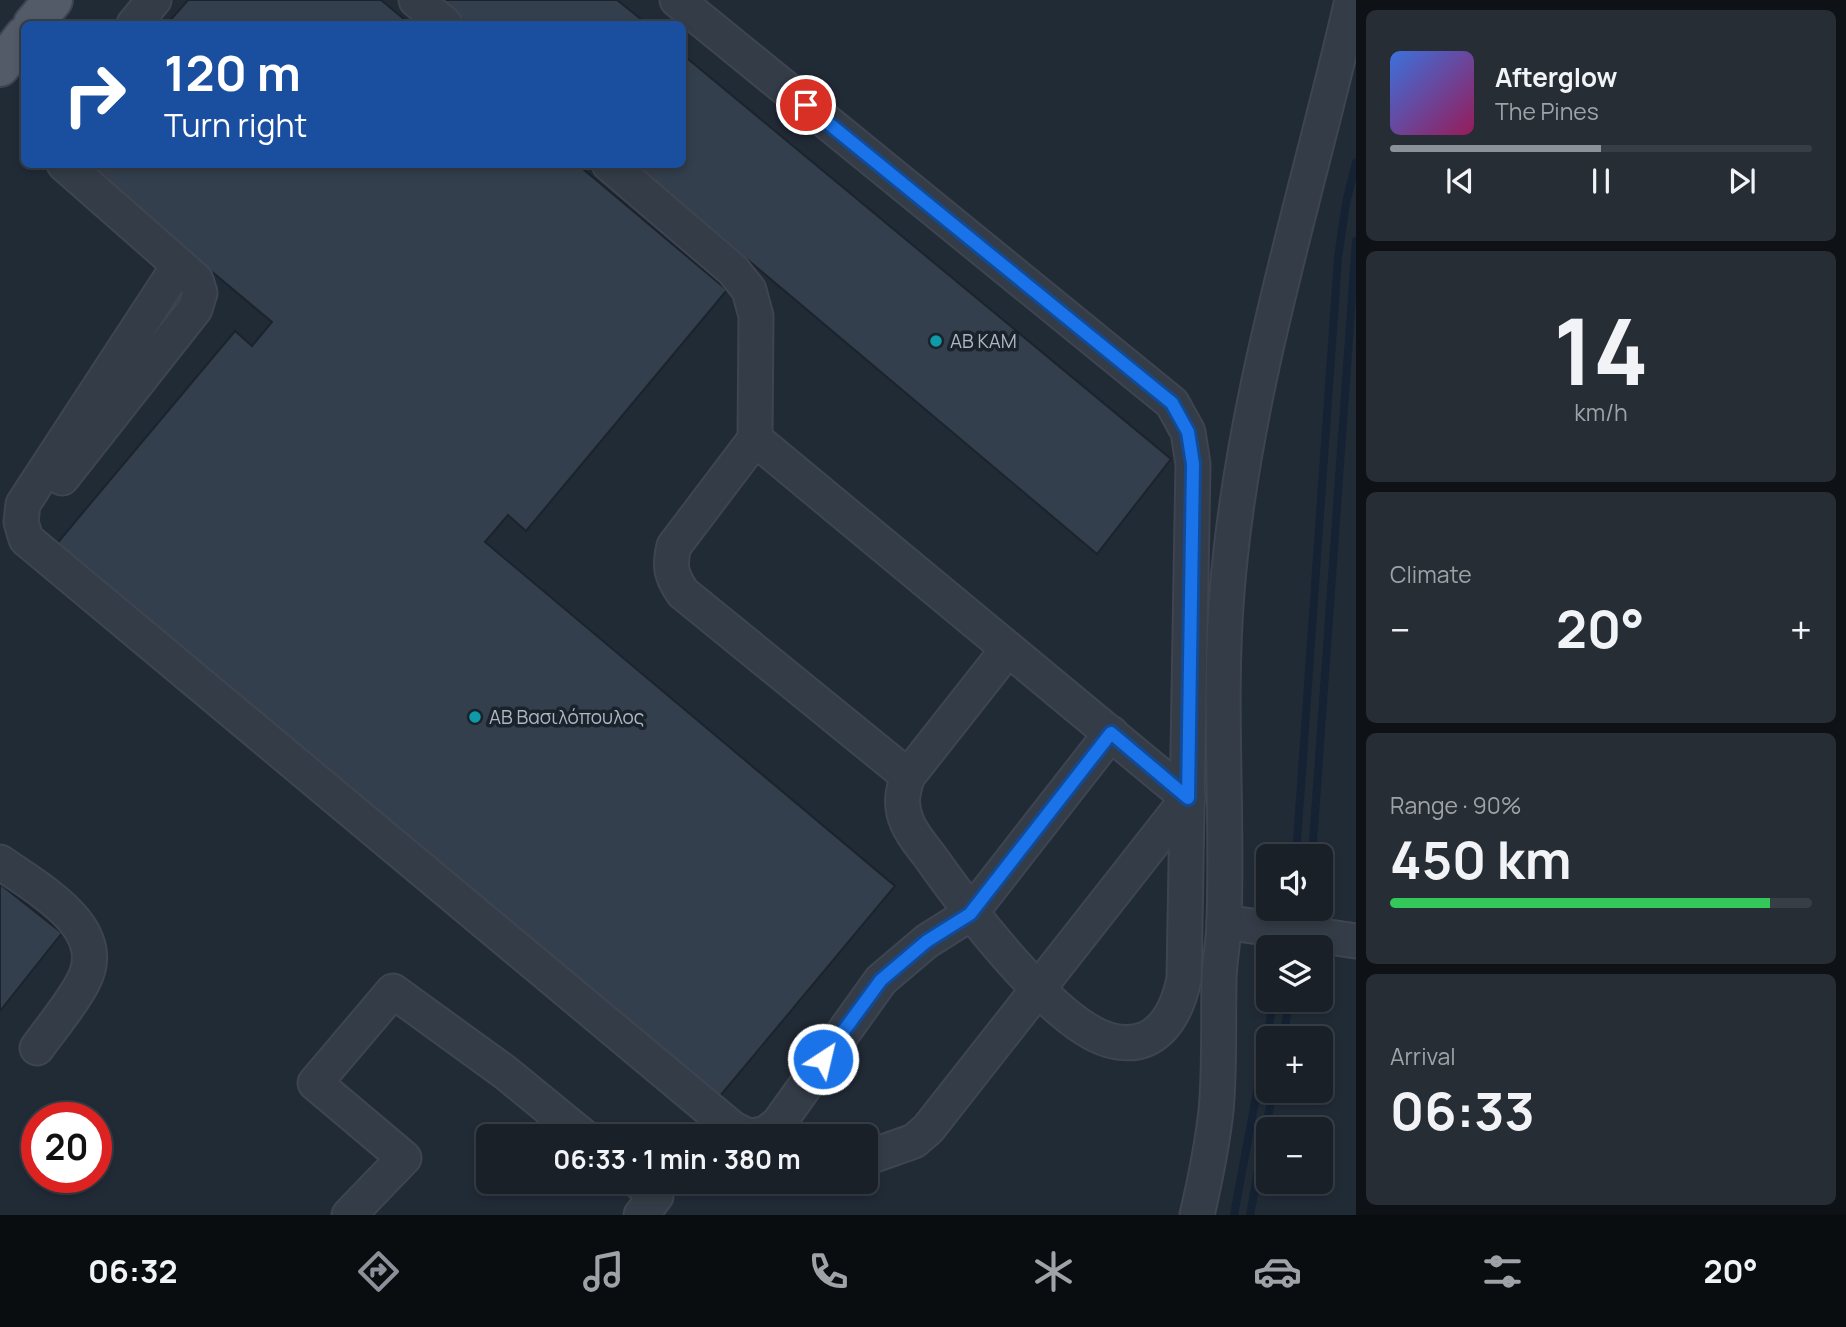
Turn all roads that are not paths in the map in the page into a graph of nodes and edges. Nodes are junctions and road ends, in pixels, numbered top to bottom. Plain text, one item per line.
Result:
1 (52, 0) edge
2 (154, 0) edge
3 (416, 0) edge
4 (677, 0) edge
5 (1352, 0) edge
6 (35, 21) edge
7 (136, 21) edge
8 (441, 21) edge
9 (21, 40) edge
10 (0, 66) edge
11 (69, 168) edge
12 (614, 168) edge
13 (755, 439) junction
14 (1008, 649) junction
15 (1111, 733) junction
16 (908, 776) junction
17 (1188, 798) junction
18 (0, 862) edge
19 (970, 914) junction
20 (1224, 922) junction
21 (1356, 941) edge
22 (1219, 971) junction
23 (1184, 979) junction
24 (1037, 986) junction
25 (37, 1048) dead end
26 (568, 1124) edge
27 (727, 1124) edge
28 (775, 1124) edge
29 (878, 1154) edge
30 (654, 1194) edge
31 (349, 1215) edge
32 (641, 1215) edge
33 (1197, 1215) edge

1 - 6 main road
2 - 7 street
3 - 8 street
4 - 17 street
5 - 20 street
9 - 10 main road
11 - 27 street
12 - 13 street
13 - 14 street
13 - 16 street
14 - 15 street
14 - 16 street
15 - 17 street
15 - 19 street
16 - 19 street
17 - 23 street
17 - 24 street
18 - 25 street
19 - 24 street
19 - 28 street
20 - 21 street
20 - 22 street
22 - 23 street
22 - 33 street
23 - 24 street
24 - 29 street
26 - 31 street
30 - 32 street

